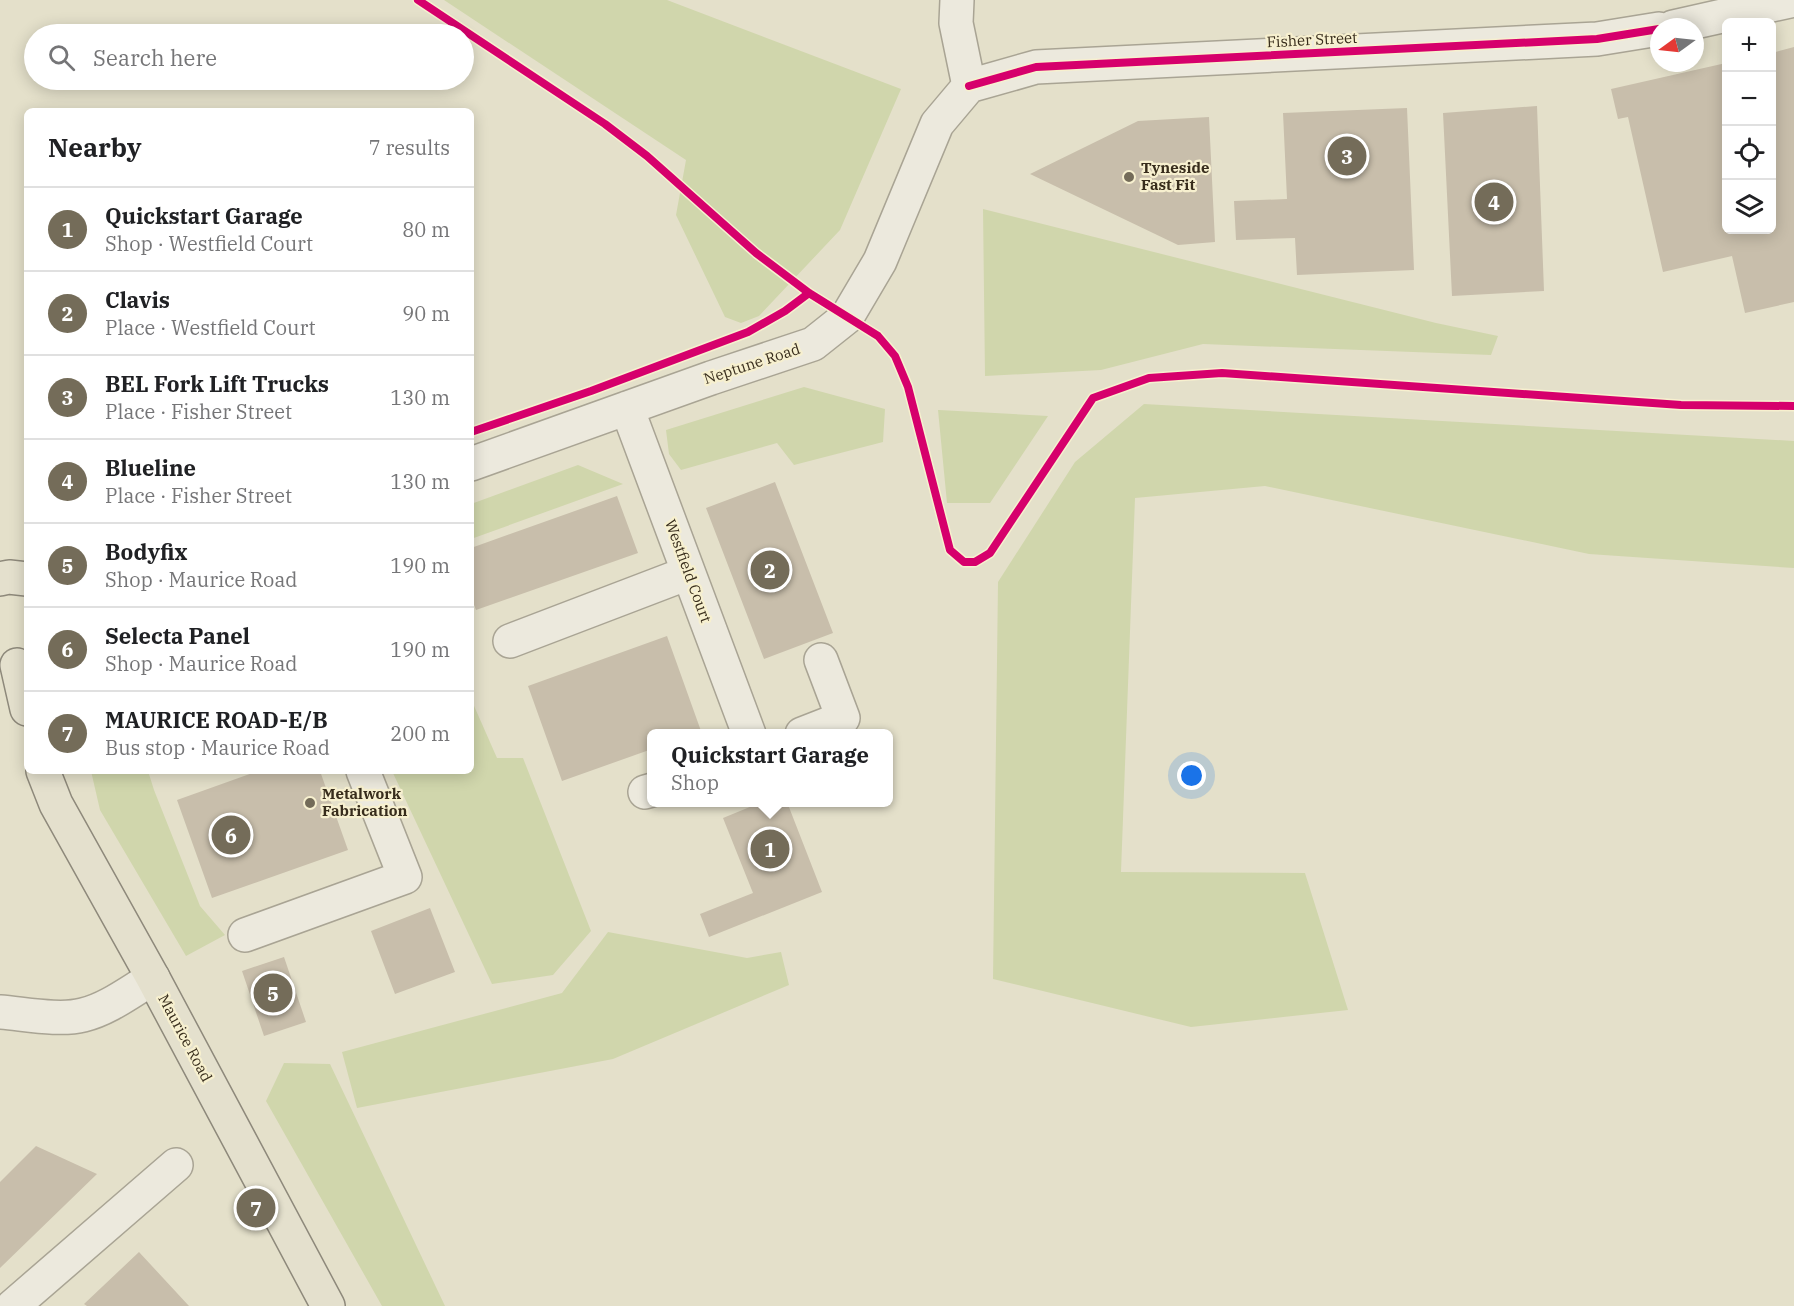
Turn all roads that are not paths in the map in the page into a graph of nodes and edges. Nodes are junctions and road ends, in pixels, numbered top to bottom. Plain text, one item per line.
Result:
1 (957, 0) edge
2 (1794, 0) edge
3 (1704, 20) edge
4 (1650, 30) edge
5 (969, 86) junction
6 (627, 408) junction
7 (474, 463) edge
8 (688, 573) junction
9 (0, 579) edge
10 (24, 579) edge
11 (510, 641) dead end
12 (821, 660) dead end
13 (15, 663) edge
14 (24, 698) edge
15 (747, 729) edge
16 (815, 729) edge
17 (44, 774) edge
18 (364, 774) edge
19 (245, 935) dead end
20 (153, 978) junction
21 (0, 1012) edge
22 (176, 1165) dead end
23 (16, 1305) edge
24 (328, 1306) edge

1 - 5 street
2 - 3 street
4 - 5 street, Fisher Street
5 - 6 street, Neptune Road
6 - 7 street, Neptune Road
6 - 8 street, Westfield Court
8 - 11 street
8 - 15 street, Westfield Court
9 - 10 main road
12 - 16 street
13 - 14 main road
17 - 20 main road, Maurice Road
18 - 19 street
20 - 21 street
20 - 24 main road, Maurice Road
22 - 23 street

